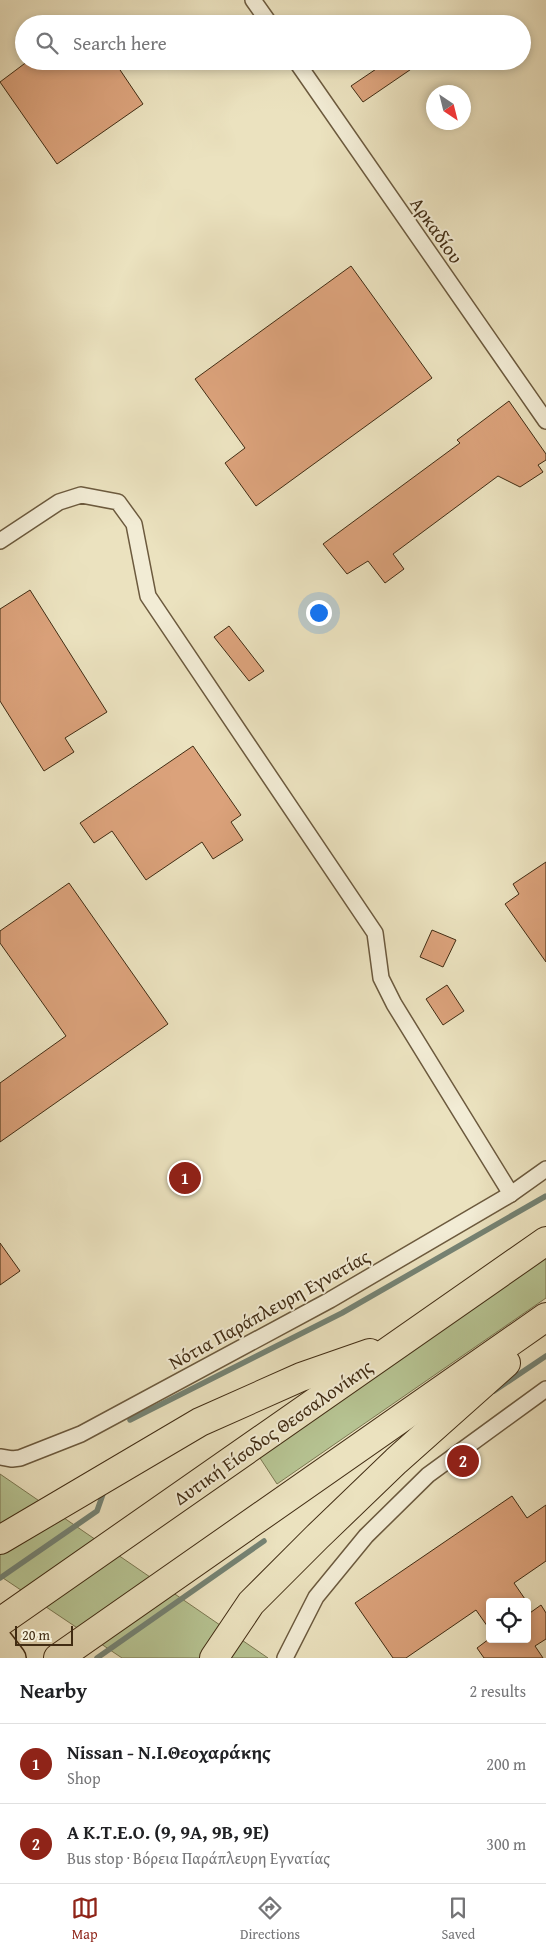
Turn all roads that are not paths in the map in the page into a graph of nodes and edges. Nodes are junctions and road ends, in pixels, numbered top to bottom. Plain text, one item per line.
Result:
1 (253, 0) edge
2 (264, 15) edge
3 (302, 70) edge
4 (546, 421) edge
5 (0, 541) edge
6 (546, 1169) edge
7 (511, 1194) junction
8 (546, 1241) edge
9 (546, 1317) edge
10 (546, 1328) edge
11 (402, 1342) junction
12 (546, 1389) edge
13 (0, 1457) edge
14 (0, 1540) edge
15 (0, 1622) edge
16 (0, 1642) edge
17 (13, 1658) edge
18 (58, 1658) edge
19 (214, 1658) edge
20 (285, 1658) edge

1 - 2 street
3 - 4 street, Αρκαδίου
5 - 7 street
6 - 7 street, Νότια Παράπλευρη Εγνατίας
7 - 13 street, Νότια Παράπλευρη Εγνατίας
8 - 11 highway, Δυτική Είσοδος Θεσσαλονίκης
9 - 18 highway
10 - 19 highway
11 - 14 highway
11 - 15 highway, Δυτική Είσοδος Θεσσαλονίκης
12 - 20 street
16 - 17 highway

